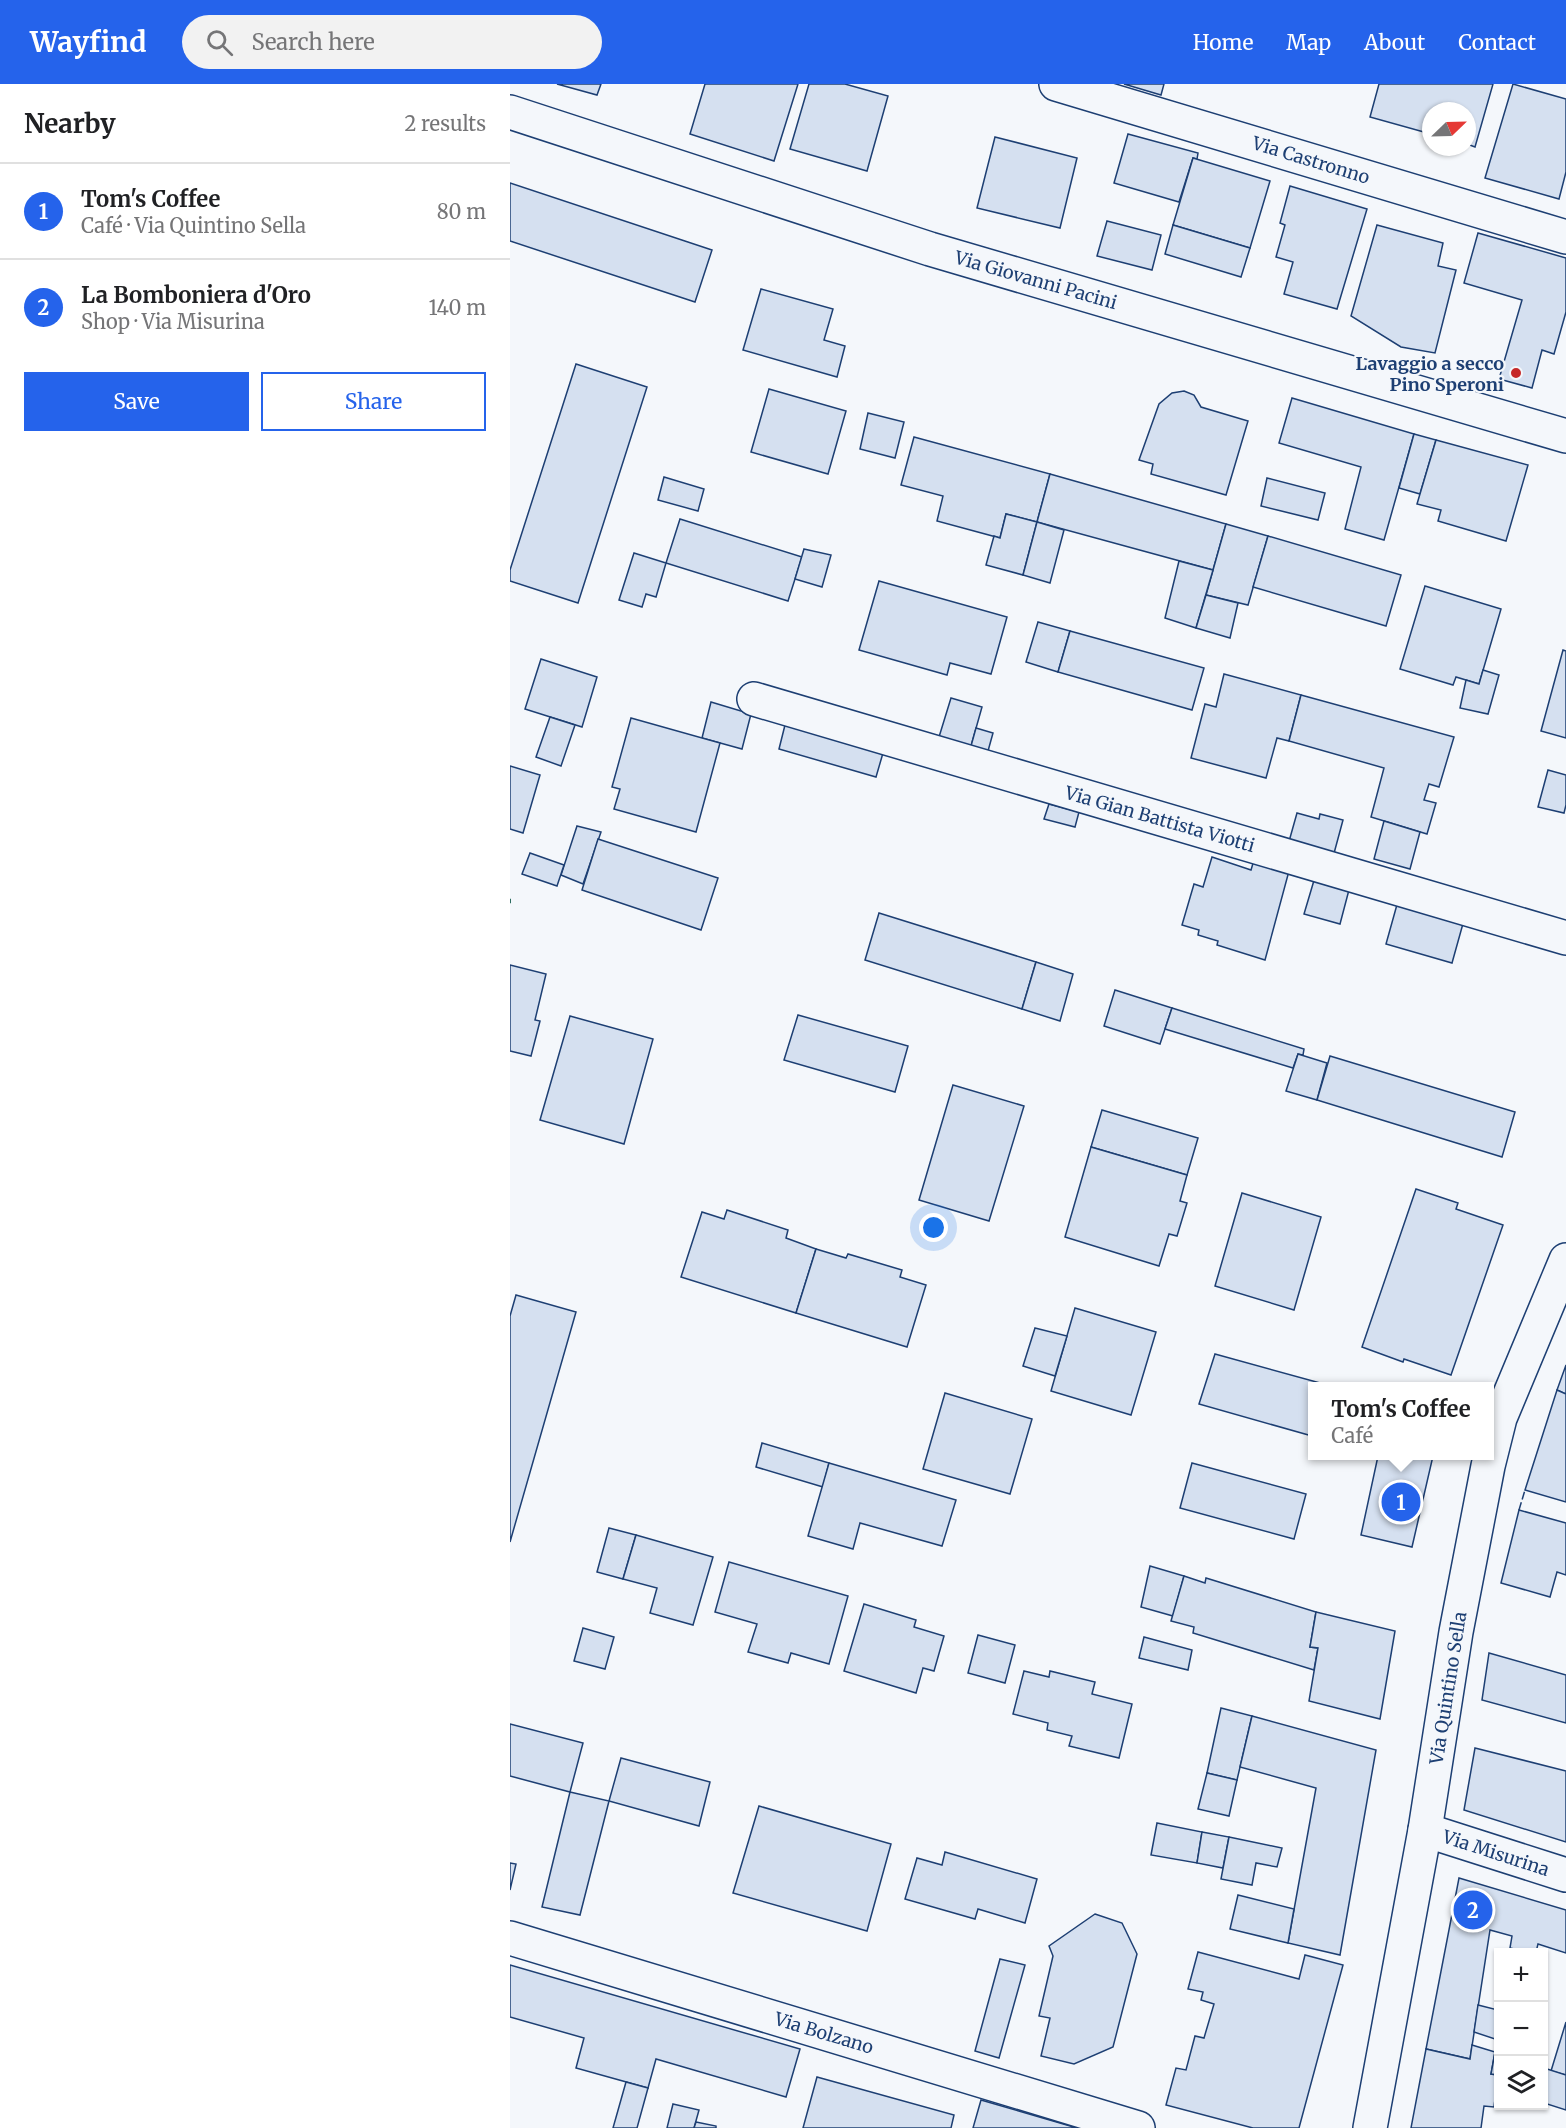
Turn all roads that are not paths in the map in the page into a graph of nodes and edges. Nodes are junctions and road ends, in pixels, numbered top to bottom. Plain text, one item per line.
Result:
1 (1056, 84) edge
2 (510, 112) edge
3 (1566, 237) edge
4 (1566, 436) edge
5 (754, 699) dead end
6 (1566, 938) edge
7 (1566, 1260) edge
8 (1494, 1442) edge
9 (1490, 1460) edge
10 (1425, 1830) junction
11 (1566, 1875) edge
12 (510, 1938) edge
13 (1138, 2128) edge
14 (1370, 2128) edge

1 - 3 street, Via Castronno
2 - 4 street, Via Giovanni Pacini
5 - 6 street, Via Gian Battista Viotti
7 - 8 street, Via Quintino Sella
9 - 10 street, Via Quintino Sella
10 - 11 street, Via Misurina
10 - 14 street, Via Quintino Sella
12 - 13 street, Via Bolzano

